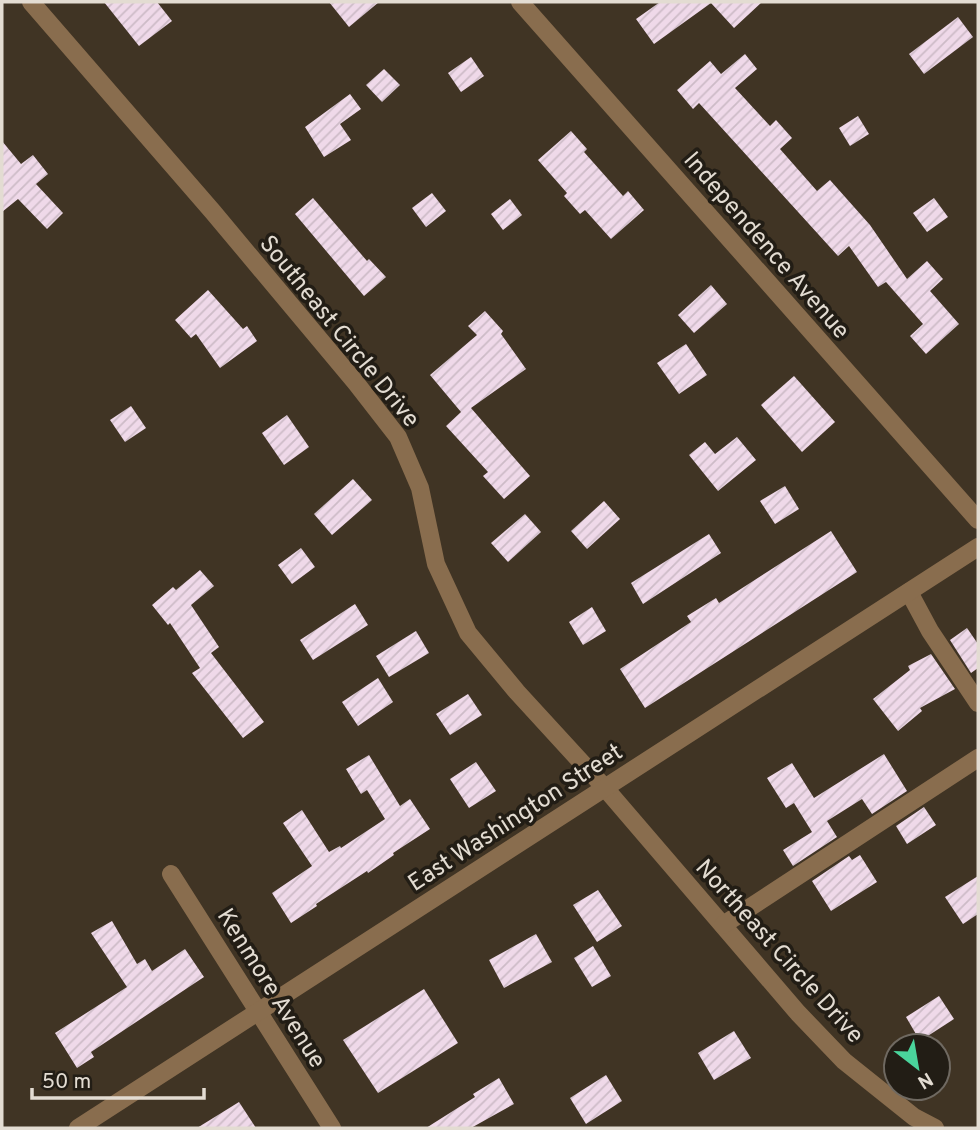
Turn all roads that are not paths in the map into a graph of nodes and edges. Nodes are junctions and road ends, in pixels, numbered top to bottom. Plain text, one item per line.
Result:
1 (31, 2) edge
2 (520, 2) edge
3 (978, 520) edge
4 (978, 547) edge
5 (909, 592) junction
6 (978, 703) edge
7 (978, 758) edge
8 (605, 788) junction
9 (172, 874) dead end
10 (723, 925) junction
11 (258, 1012) junction
12 (78, 1128) edge
13 (332, 1128) edge
14 (935, 1128) edge

1 - 8 street, Southeast Circle Drive
2 - 3 street, Independence Avenue
4 - 5 street, East Washington Street
5 - 6 street
5 - 8 street, East Washington Street
7 - 10 street
8 - 10 street, Northeast Circle Drive
8 - 11 street, East Washington Street
9 - 11 street, Kenmore Avenue
10 - 14 street, Northeast Circle Drive
11 - 12 street, East Washington Street
11 - 13 street, Kenmore Avenue

